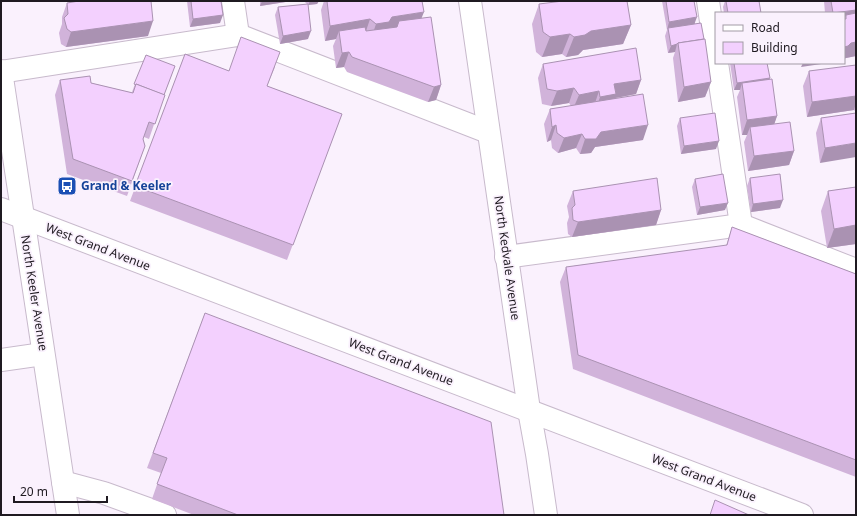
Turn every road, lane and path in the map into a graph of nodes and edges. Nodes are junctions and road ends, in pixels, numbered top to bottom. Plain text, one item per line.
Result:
1 (233, 1) edge
2 (470, 1) edge
3 (708, 1) edge
4 (238, 35) junction
5 (715, 49) edge
6 (717, 64) edge
7 (1, 72) edge
8 (488, 132) junction
9 (1, 209) edge
10 (22, 217) junction
11 (741, 225) junction
12 (506, 257) junction
13 (856, 270) edge
14 (43, 354) junction
15 (1, 360) edge
16 (529, 410) junction
17 (63, 482) junction
18 (68, 515) edge
19 (164, 515) edge
20 (546, 515) edge
21 (802, 515) edge

1 - 4 street
2 - 8 street, North Kedvale Avenue
3 - 5 street
4 - 7 street
4 - 8 street
6 - 11 street
7 - 10 street, North Keeler Avenue
8 - 12 street, North Kedvale Avenue
9 - 10 street, West Grand Avenue
10 - 14 street, North Keeler Avenue
10 - 16 street, West Grand Avenue
11 - 12 street
11 - 13 street
12 - 16 street, North Kedvale Avenue
14 - 15 street
14 - 17 street, North Keeler Avenue
16 - 20 street, North Kedvale Avenue
16 - 21 street, West Grand Avenue
17 - 18 street, North Keeler Avenue
17 - 19 street

